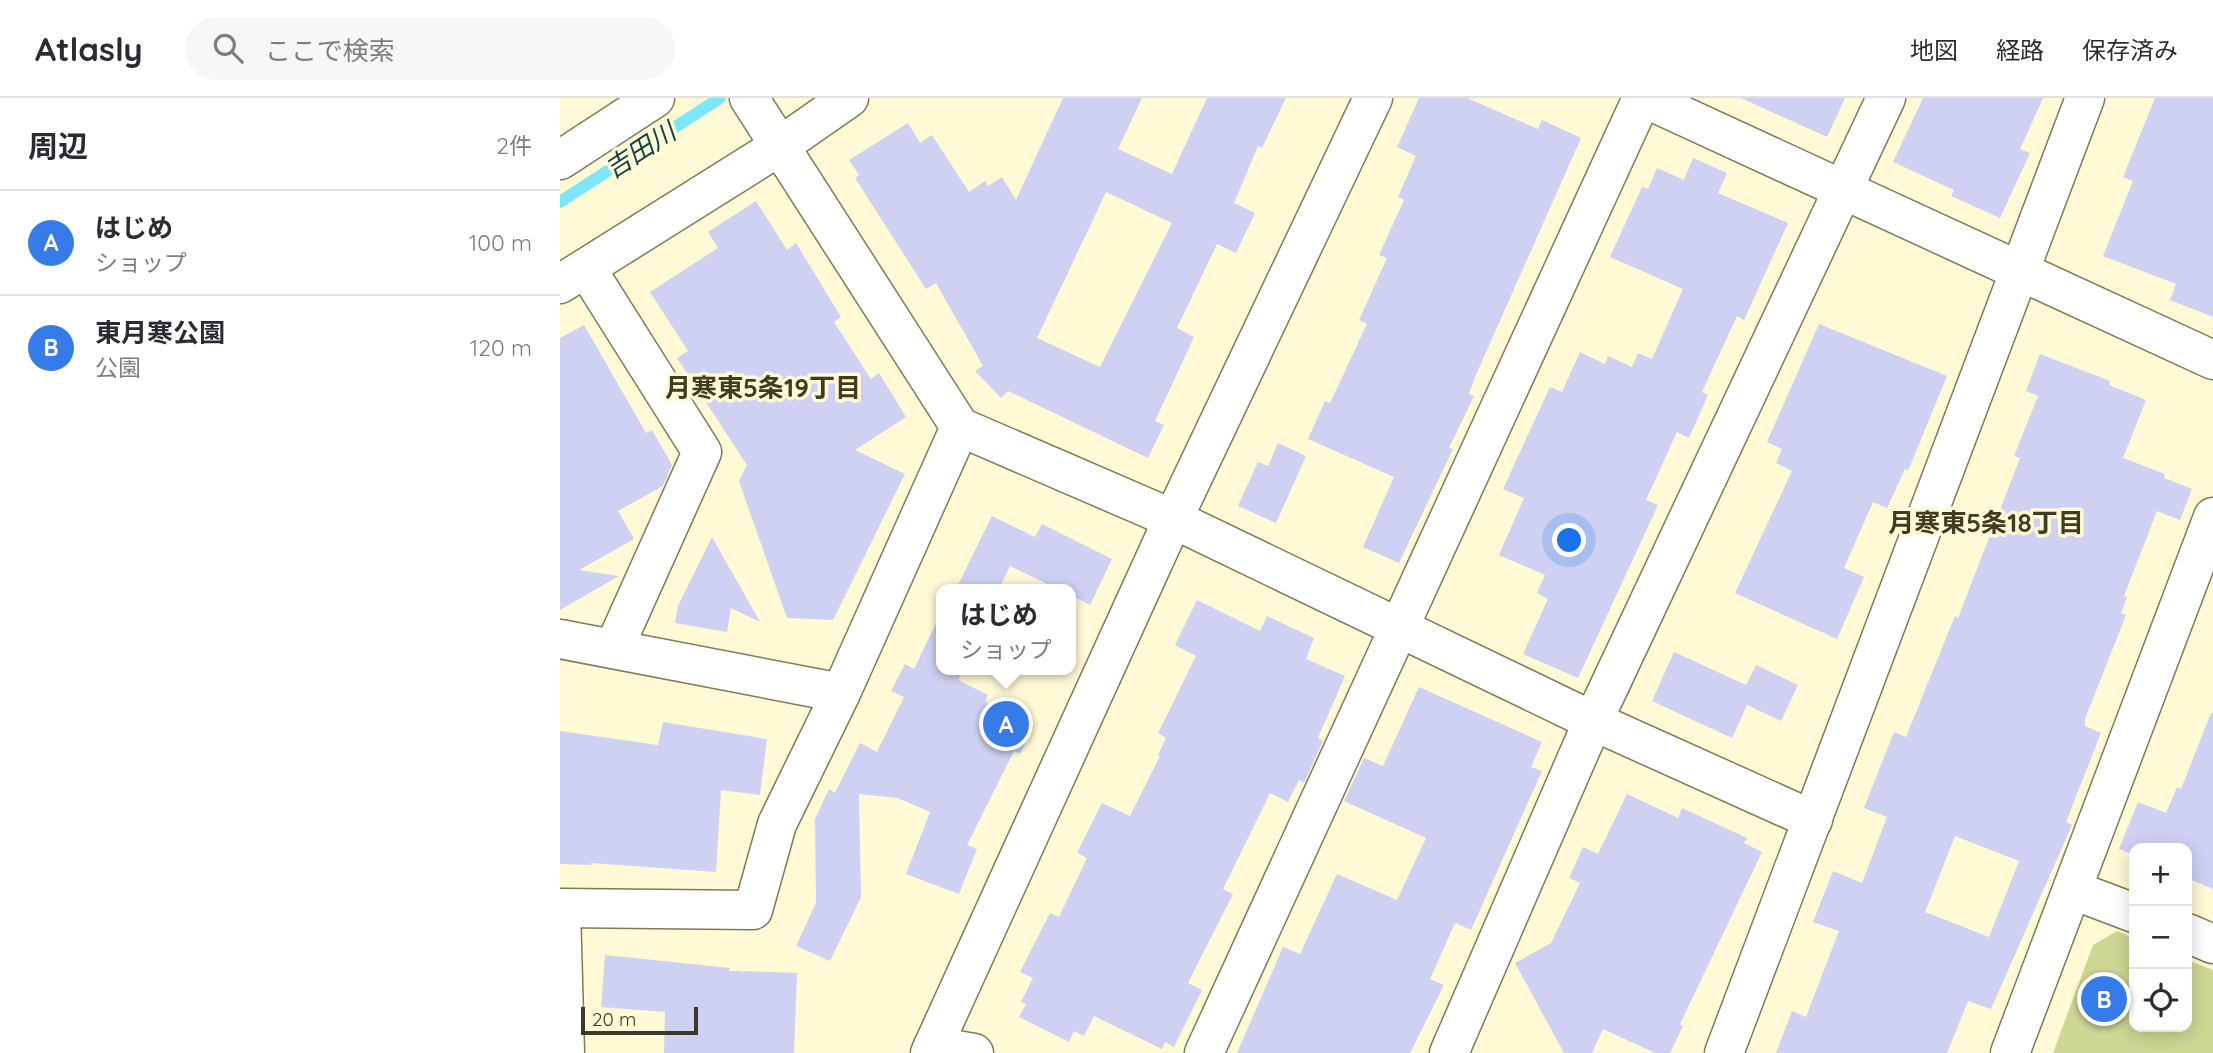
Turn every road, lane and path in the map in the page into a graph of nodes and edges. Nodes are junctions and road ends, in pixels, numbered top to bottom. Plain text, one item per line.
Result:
1 (655, 98) edge
2 (849, 98) edge
3 (1373, 98) edge
4 (1643, 98) edge
5 (1886, 98) edge
6 (2085, 98) edge
7 (766, 124) edge
8 (560, 160) edge
9 (1842, 191) junction
10 (2020, 269) junction
11 (573, 276) edge
12 (2213, 360) edge
13 (960, 427) junction
14 (2213, 517) edge
15 (1173, 519) junction
16 (1400, 628) junction
17 (560, 639) edge
18 (614, 648) junction
19 (841, 693) junction
20 (1593, 721) junction
21 (1813, 820) junction
22 (2073, 890) junction
23 (2129, 911) edge
24 (2192, 935) edge
25 (2213, 944) edge
26 (931, 1049) edge
27 (565, 1053) edge
28 (974, 1053) edge
29 (1204, 1053) edge
30 (1449, 1053) edge
31 (1724, 1053) edge
32 (2010, 1053) edge

1 - 8 street
2 - 7 street
3 - 15 street
4 - 9 street
4 - 16 street
5 - 9 street
6 - 10 street
7 - 11 street
7 - 13 street
9 - 10 street
9 - 20 street
10 - 12 street
10 - 21 street
11 - 18 street
13 - 15 street
13 - 19 street
14 - 22 street
15 - 16 street
15 - 26 street
16 - 20 street
16 - 29 street
17 - 18 street
18 - 19 street
19 - 27 street
20 - 21 street
20 - 30 street
21 - 31 street
22 - 23 street
22 - 32 street
24 - 25 street
26 - 28 street

